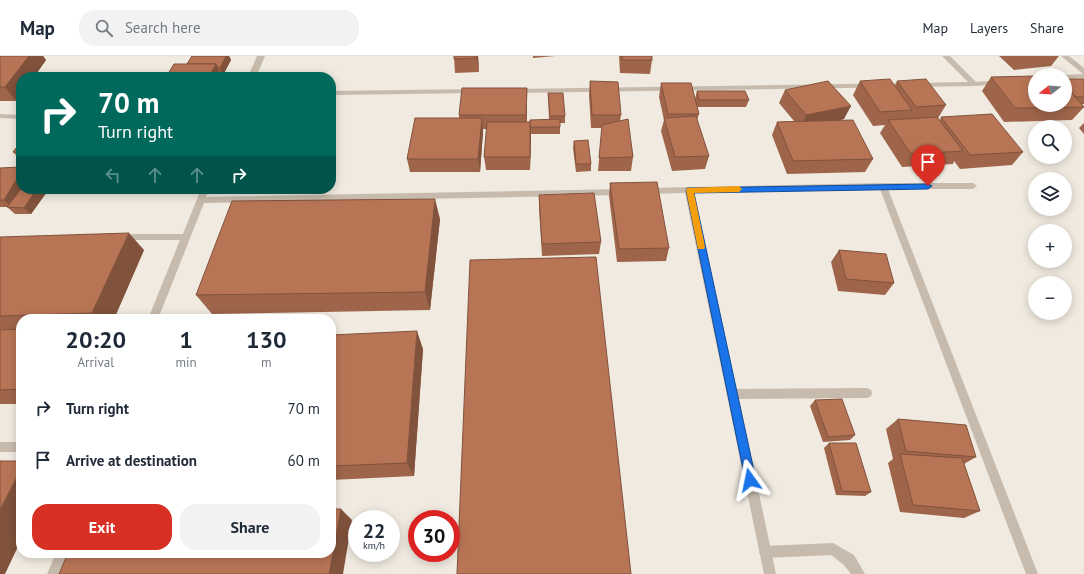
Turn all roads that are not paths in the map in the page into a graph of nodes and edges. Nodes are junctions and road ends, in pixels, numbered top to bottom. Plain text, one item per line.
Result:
1 (261, 56) edge
2 (946, 56) edge
3 (1065, 56) edge
4 (254, 72) edge
5 (1084, 72) edge
6 (1084, 76) edge
7 (1072, 77) edge
8 (1012, 81) edge
9 (974, 84) junction
10 (482, 91) edge
11 (506, 91) edge
12 (336, 93) edge
13 (0, 116) edge
14 (16, 117) edge
15 (883, 186) junction
16 (973, 186) dead end
17 (689, 190) junction
18 (203, 194) edge
19 (201, 200) junction
20 (108, 237) edge
21 (185, 237) junction
22 (155, 314) edge
23 (867, 393) dead end
24 (732, 394) junction
25 (0, 447) edge
26 (16, 447) edge
27 (765, 552) junction
28 (60, 558) edge
29 (53, 574) edge
30 (770, 574) edge
31 (859, 574) edge
32 (1032, 574) edge

1 - 4 street
2 - 9 street
3 - 5 street
6 - 7 street
8 - 9 street
9 - 11 street
10 - 12 street
13 - 14 street
15 - 16 street
15 - 17 street
15 - 32 street
17 - 19 street
17 - 24 street
18 - 19 street
19 - 21 street
20 - 21 street
21 - 22 street
23 - 24 street
24 - 27 street
25 - 26 street
27 - 30 street
27 - 31 street
28 - 29 street

